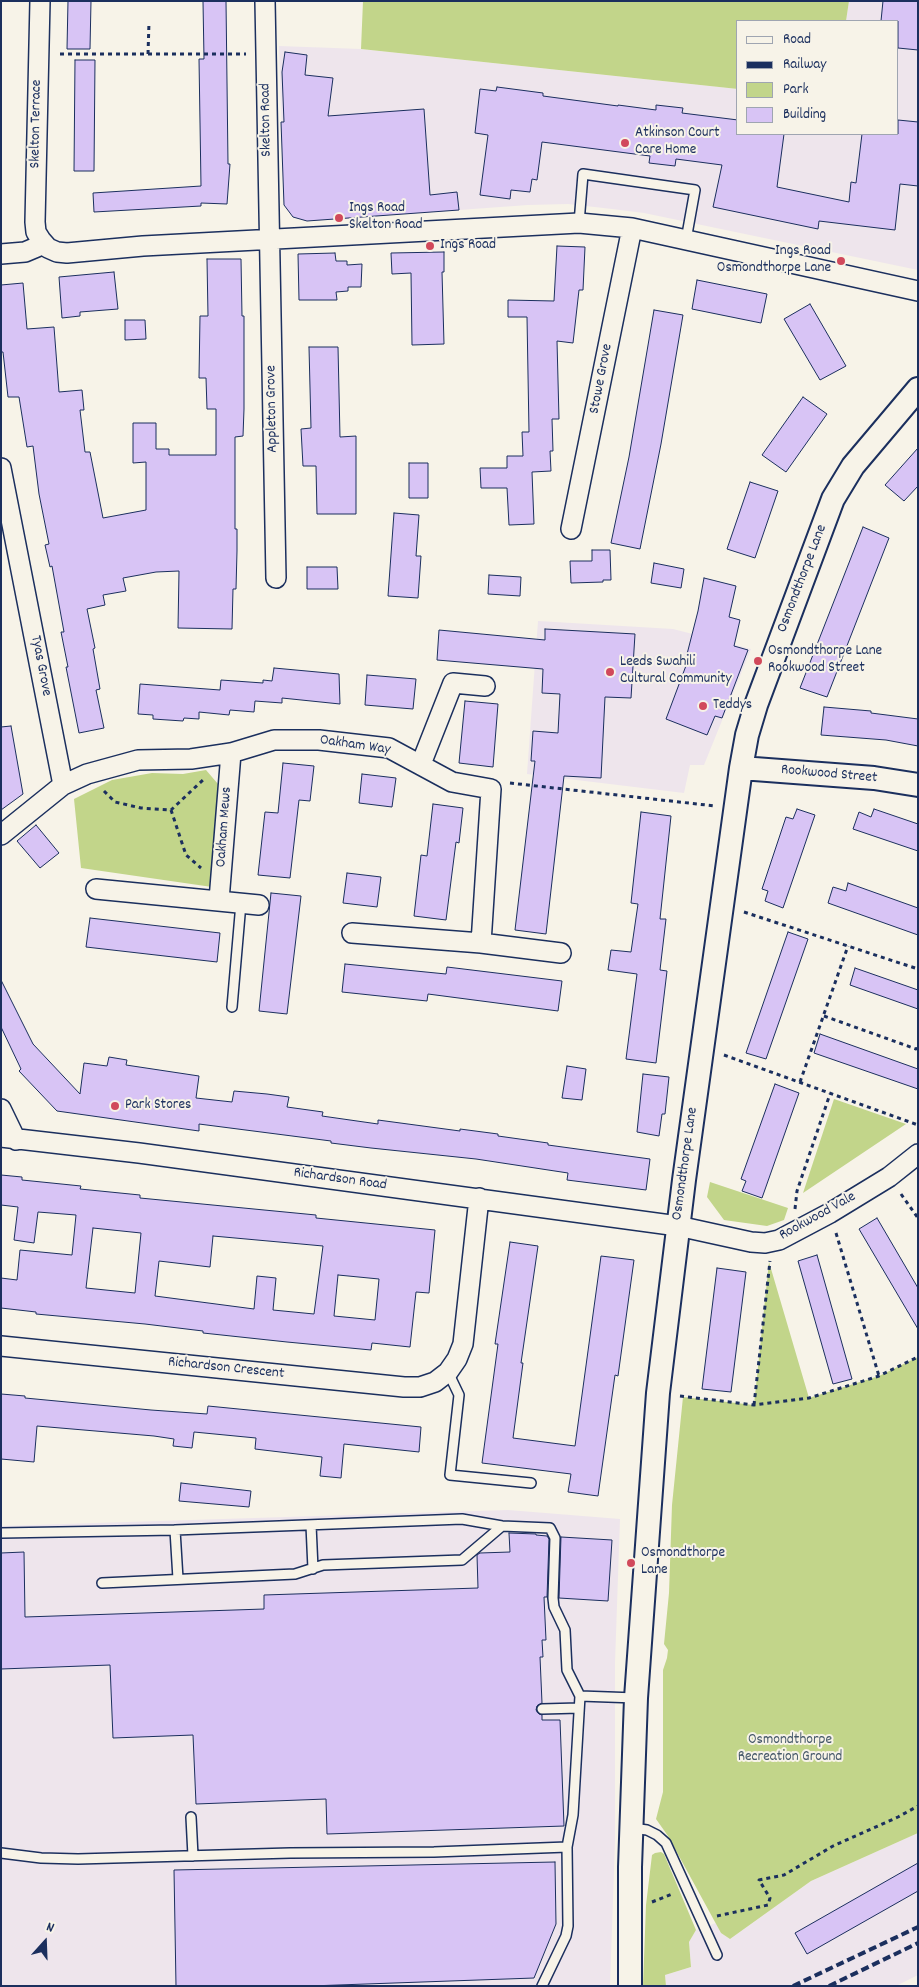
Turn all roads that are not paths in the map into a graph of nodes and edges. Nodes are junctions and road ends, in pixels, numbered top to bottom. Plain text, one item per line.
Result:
1 (40, 1) edge
2 (265, 1) edge
3 (579, 223) junction
4 (632, 228) junction
5 (271, 240) junction
6 (686, 240) junction
7 (44, 244) junction
8 (1, 254) edge
9 (918, 291) edge
10 (918, 389) edge
11 (1, 468) edge
12 (571, 529) dead end
13 (276, 578) dead end
14 (485, 686) dead end
15 (230, 753) junction
16 (420, 764) junction
17 (740, 768) junction
18 (63, 785) junction
19 (918, 785) edge
20 (1, 835) edge
21 (96, 889) dead end
22 (219, 900) junction
23 (250, 904) joint
24 (352, 933) dead end
25 (481, 943) junction
26 (561, 953) dead end
27 (232, 1007) dead end
28 (1, 1109) edge
29 (9, 1138) edge
30 (918, 1154) edge
31 (480, 1198) junction
32 (678, 1226) junction
33 (1, 1346) edge
34 (448, 1372) junction
35 (531, 1483) dead end
36 (311, 1525) junction
37 (502, 1526) junction
38 (175, 1530) junction
39 (1, 1533) edge
40 (313, 1569) junction
41 (178, 1579) junction
42 (102, 1584) dead end
43 (580, 1696) junction
44 (636, 1698) junction
45 (579, 1708) junction
46 (542, 1709) dead end
47 (191, 1817) dead end
48 (632, 1828) junction
49 (567, 1847) junction
50 (1, 1853) edge
51 (193, 1856) junction
52 (717, 1955) dead end
53 (542, 1986) edge
54 (630, 1986) edge

1 - 7 street, Skelton Terrace
2 - 5 street, Skelton Road
3 - 4 street
3 - 5 street
3 - 6 lane
4 - 6 street
4 - 12 street, Stowe Grove
5 - 7 street
5 - 13 street, Appleton Grove
6 - 9 street
7 - 8 street
10 - 17 street, Osmondthorpe Lane
11 - 18 street, Tyas Grove
14 - 16 street
15 - 16 street, Oakham Way
15 - 18 street, Oakham Way
15 - 22 street, Oakham Mews
16 - 25 street, Oakham Way
17 - 19 street, Rookwood Street
17 - 32 street, Osmondthorpe Lane
18 - 20 street
21 - 22 street
22 - 23 street
23 - 27 lane
24 - 25 street
25 - 26 street
28 - 29 street
29 - 31 street, Richardson Road
30 - 32 street, Rookwood Vale
31 - 32 street, Richardson Road
31 - 34 street
32 - 44 street, Osmondthorpe Lane
33 - 34 street, Richardson Crescent
34 - 35 lane
36 - 37 lane
36 - 38 lane
36 - 40 lane
37 - 40 lane
37 - 43 lane
38 - 39 lane
38 - 41 lane
40 - 41 lane
41 - 42 lane
43 - 44 lane
43 - 45 lane
44 - 48 street, Osmondthorpe Lane
45 - 46 lane
45 - 49 lane
47 - 51 lane
48 - 52 lane
48 - 54 street, Osmondthorpe Lane
49 - 51 lane
49 - 53 lane
50 - 51 lane

